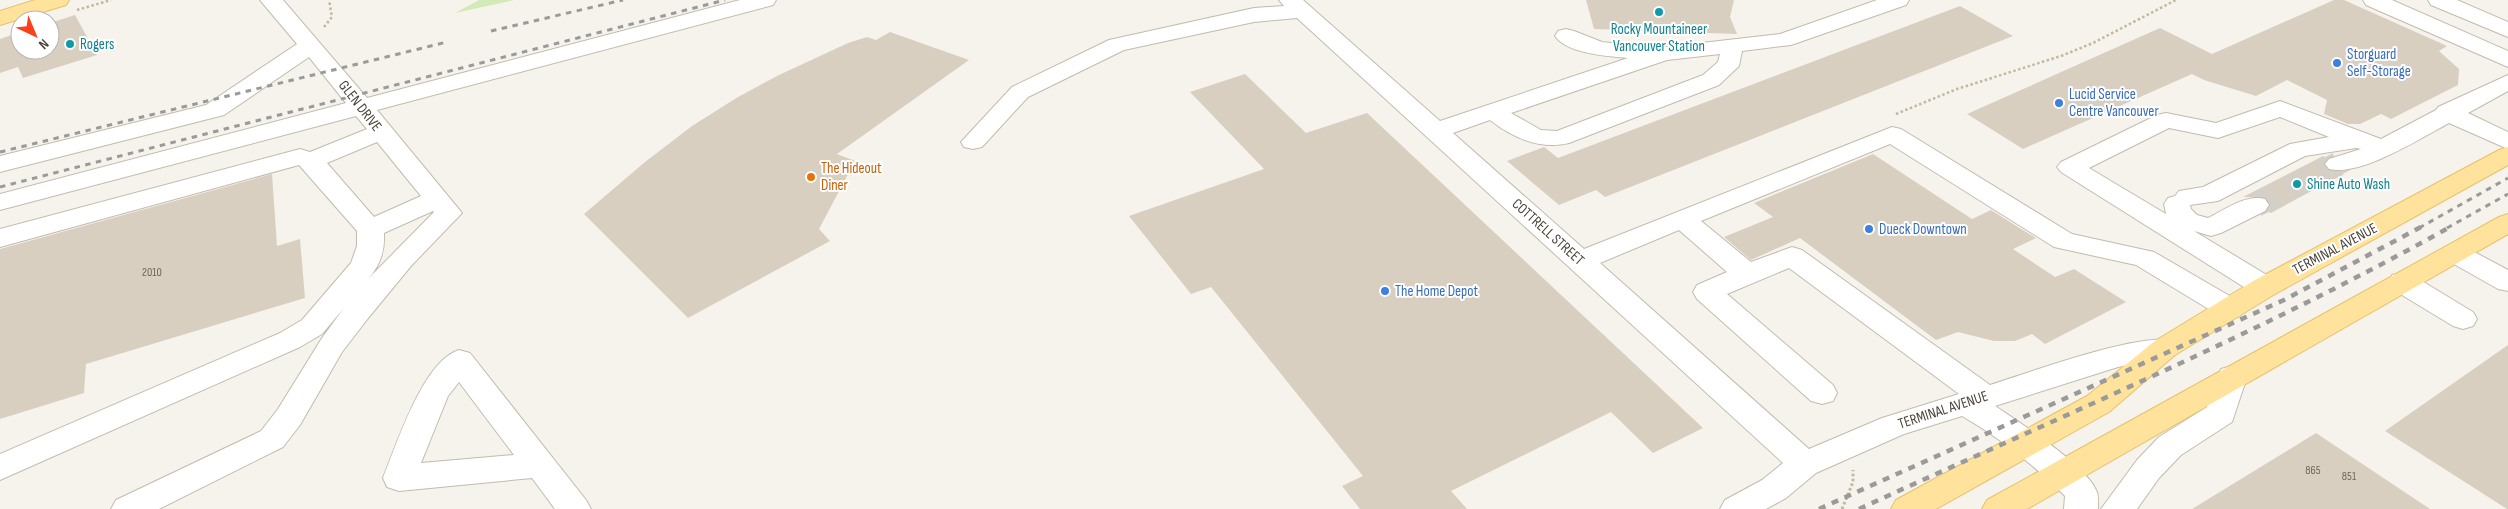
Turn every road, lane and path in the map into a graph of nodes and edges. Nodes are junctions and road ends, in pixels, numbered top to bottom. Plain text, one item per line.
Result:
1 (58, 0) edge
2 (111, 0) edge
3 (271, 0) edge
4 (329, 0) edge
5 (765, 0) edge
6 (1898, 0) edge
7 (2374, 0) edge
8 (2439, 0) edge
9 (99, 4) dead end
10 (1296, 6) edge
11 (0, 18) edge
12 (2508, 30) edge
13 (317, 36) junction
14 (1566, 36) dead end
15 (1730, 46) junction
16 (1664, 53) junction
17 (2508, 60) edge
18 (2508, 82) edge
19 (361, 107) junction
20 (1493, 111) junction
21 (2448, 112) junction
22 (1435, 131) junction
23 (380, 132) junction
24 (2357, 140) junction
25 (973, 142) dead end
26 (2508, 142) edge
27 (2383, 148) junction
28 (2508, 155) edge
29 (310, 160) junction
30 (0, 164) edge
31 (2338, 164) tunnel mouth
32 (0, 202) edge
33 (2256, 205) tunnel mouth
34 (443, 206) junction
35 (1682, 219) junction
36 (2508, 223) edge
37 (370, 229) junction
38 (2205, 237) junction
39 (0, 238) edge
40 (2454, 252) junction
41 (1580, 261) junction
42 (1747, 274) junction
43 (2402, 282) junction
44 (2508, 282) edge
45 (2265, 287) junction
46 (2230, 309) junction
47 (2463, 319) dead end
48 (2165, 348) junction
49 (2232, 377) junction
50 (1822, 393) dead end
51 (1975, 400) junction
52 (2027, 443) junction
53 (1805, 464) junction
54 (540, 465) junction
55 (1850, 466) dead end
56 (0, 468) edge
57 (2061, 472) junction
58 (128, 509) edge
59 (574, 509) edge
60 (1737, 509) edge
61 (1842, 509) edge
62 (1908, 509) edge
63 (1999, 509) edge
64 (2081, 509) edge
65 (2118, 509) edge

1 - 11 main road
2 - 9 path
3 - 13 street, GLEN DRIVE
4 - 13 path
5 - 19 street
6 - 15 street
7 - 17 street
8 - 12 street
10 - 22 street, COTTRELL STREET
10 - 25 street
13 - 19 street, GLEN DRIVE
13 - 30 street
14 - 16 street
15 - 16 street
15 - 20 street
16 - 20 street
18 - 21 street
19 - 23 street, GLEN DRIVE
19 - 32 street
20 - 22 street
21 - 26 street
21 - 27 street
22 - 41 street, COTTRELL STREET
23 - 29 street
23 - 34 street, GLEN DRIVE
24 - 27 street
24 - 38 street
24 - 38 street
27 - 31 street
28 - 45 main road, TERMINAL AVENUE
29 - 37 street
29 - 39 street
33 - 38 street
34 - 37 street
34 - 58 street
35 - 41 street
35 - 42 street
35 - 46 street
36 - 40 main road
37 - 56 street
38 - 45 street
40 - 43 main road
40 - 44 street
41 - 53 street, COTTRELL STREET
42 - 50 street
42 - 51 street
43 - 47 street
43 - 49 main road
45 - 46 main road, TERMINAL AVENUE
46 - 48 main road, TERMINAL AVENUE
48 - 51 street, TERMINAL AVENUE
48 - 52 main road, TERMINAL AVENUE
49 - 57 main road
49 - 65 street
51 - 52 street
51 - 53 street, TERMINAL AVENUE
52 - 57 street
52 - 62 main road, TERMINAL AVENUE
53 - 60 street, TERMINAL AVENUE
54 - 54 street
54 - 59 street
55 - 61 path
57 - 63 main road
57 - 64 street

